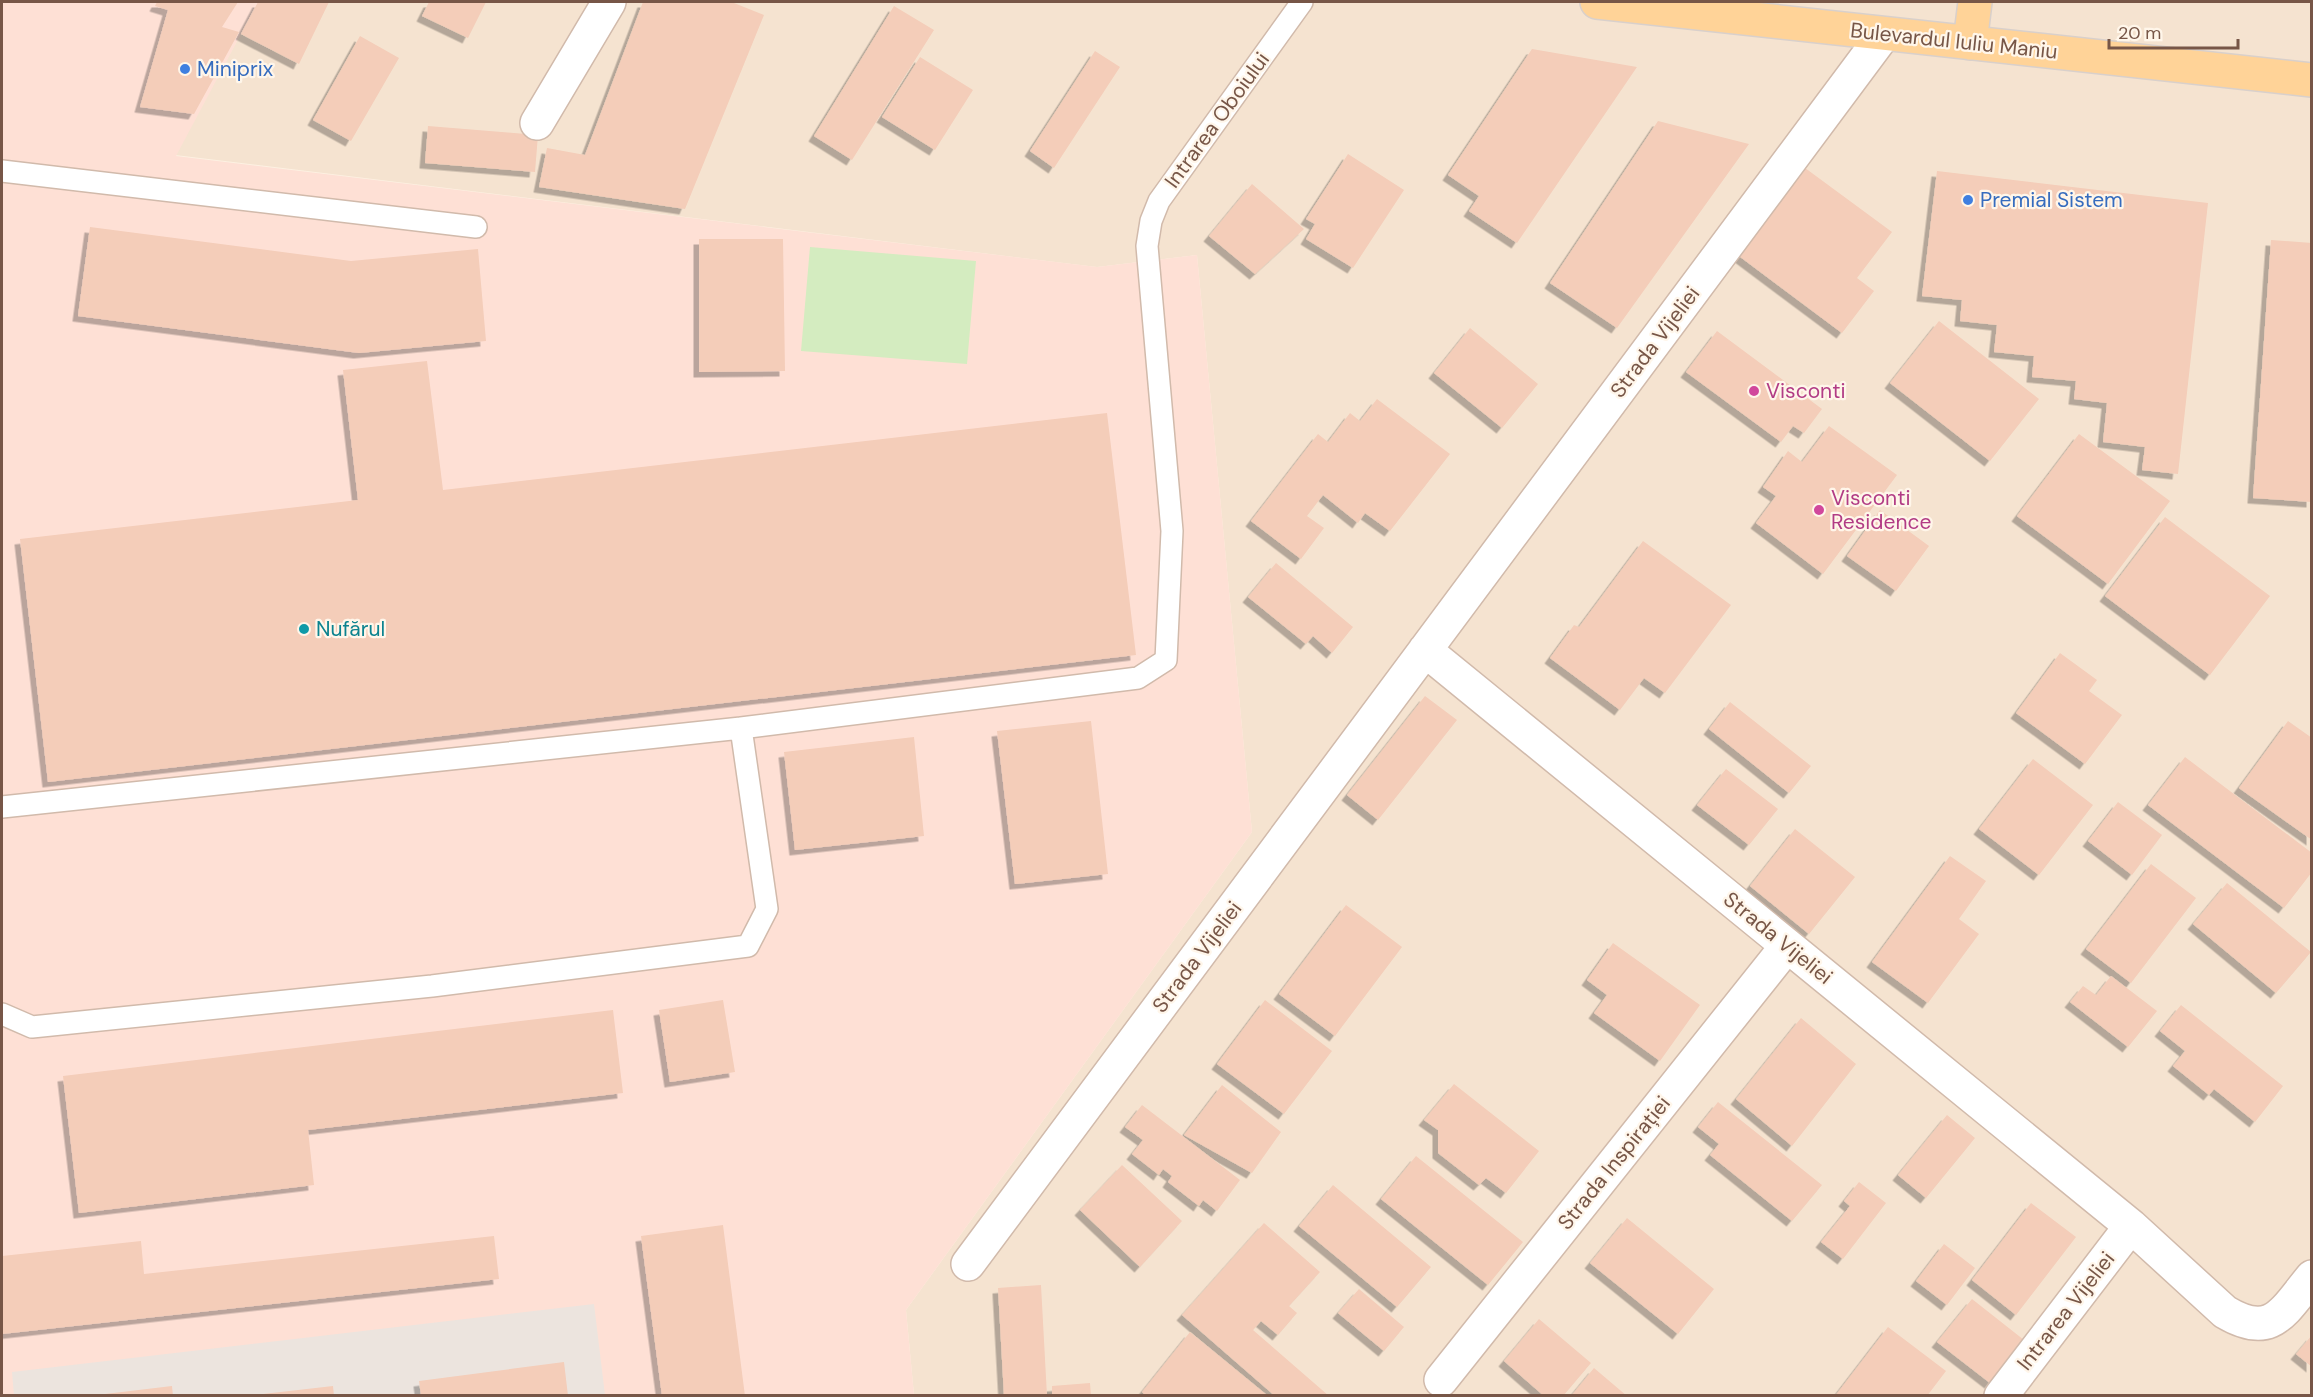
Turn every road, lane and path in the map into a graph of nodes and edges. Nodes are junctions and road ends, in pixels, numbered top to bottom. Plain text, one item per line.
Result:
1 (609, 2) edge
2 (1302, 2) edge
3 (1597, 2) edge
4 (1975, 2) edge
5 (1884, 34) junction
6 (1970, 43) junction
7 (2312, 80) edge
8 (537, 123) dead end
9 (2, 171) edge
10 (476, 227) dead end
11 (1425, 650) junction
12 (741, 728) junction
13 (2, 807) edge
14 (1787, 946) junction
15 (2, 1014) edge
16 (2131, 1226) junction
17 (968, 1264) dead end
18 (2312, 1277) edge
19 (1441, 1380) dead end
20 (2001, 1395) edge

1 - 8 street
2 - 12 lane, Intrarea Oboiului
3 - 5 main road, Bulevardul Iuliu Maniu
4 - 6 main road
5 - 6 main road, Bulevardul Iuliu Maniu
5 - 11 street, Strada Vijeliei
6 - 7 main road, Bulevardul Iuliu Maniu
9 - 10 lane
11 - 14 street, Strada Vijeliei
11 - 17 street, Strada Vijeliei
12 - 13 lane
12 - 15 lane
14 - 16 street, Strada Vijeliei
14 - 19 street, Strada Inspirației
16 - 18 street, Strada Vijeliei
16 - 20 street, Intrarea Vijeliei

